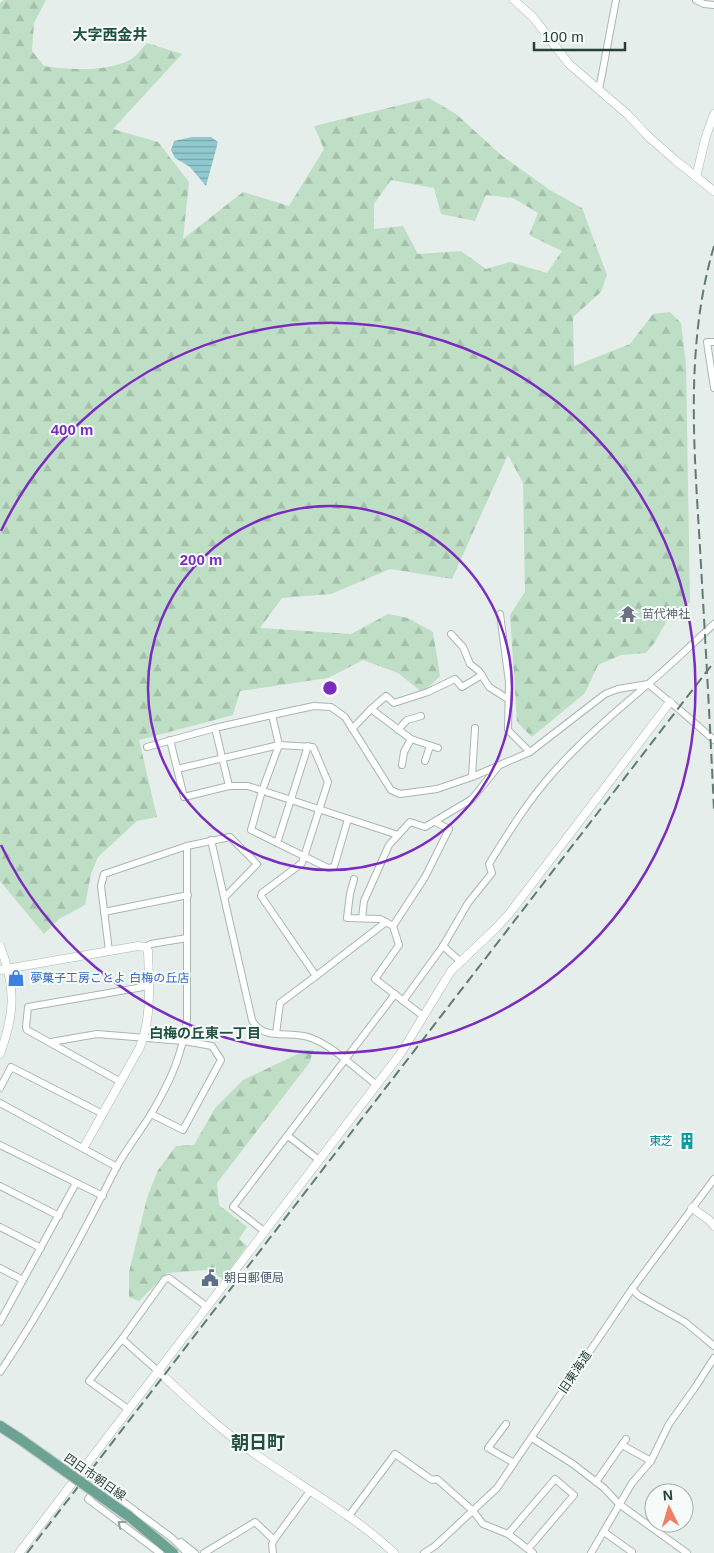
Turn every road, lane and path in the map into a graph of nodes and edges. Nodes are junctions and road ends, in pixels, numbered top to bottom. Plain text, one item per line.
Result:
1 (514, 0) edge
2 (616, 0) edge
3 (696, 0) edge
4 (714, 5) edge
5 (599, 90) junction
6 (714, 114) edge
7 (696, 176) junction
8 (714, 191) edge
9 (714, 342) edge
10 (713, 373) edge
11 (714, 388) edge
12 (500, 614) dead end
13 (714, 624) edge
14 (451, 634) dead end
15 (482, 675) junction
16 (648, 684) junction
17 (508, 699) junction
18 (670, 702) junction
19 (371, 708) junction
20 (272, 715) junction
21 (421, 716) dead end
22 (215, 728) junction
23 (475, 728) dead end
24 (352, 729) junction
25 (398, 730) junction
26 (411, 739) junction
27 (170, 740) junction
28 (714, 740) edge
29 (279, 745) junction
30 (308, 746) junction
31 (430, 746) junction
32 (147, 747) dead end
33 (438, 748) dead end
34 (530, 752) junction
35 (222, 758) junction
36 (425, 761) dead end
37 (402, 765) dead end
38 (497, 767) junction
39 (177, 769) junction
40 (472, 777) junction
41 (229, 786) junction
42 (262, 791) junction
43 (190, 796) junction
44 (290, 800) junction
45 (181, 802) dead end
46 (319, 810) junction
47 (348, 819) junction
48 (434, 822) junction
49 (398, 835) junction
50 (212, 840) junction
51 (277, 844) junction
52 (188, 846) junction
53 (304, 857) junction
54 (354, 879) dead end
55 (188, 895) junction
56 (225, 897) junction
57 (104, 912) junction
58 (362, 918) junction
59 (386, 922) junction
60 (394, 926) junction
61 (187, 938) junction
62 (0, 946) edge
63 (442, 946) junction
64 (145, 947) junction
65 (109, 951) junction
66 (461, 962) junction
67 (9, 969) junction
68 (0, 970) edge
69 (316, 976) junction
70 (149, 986) junction
71 (395, 994) junction
72 (403, 1001) junction
73 (423, 1016) junction
74 (276, 1034) junction
75 (144, 1038) junction
76 (51, 1042) junction
77 (184, 1042) junction
78 (0, 1054) edge
79 (345, 1060) junction
80 (121, 1082) junction
81 (376, 1085) junction
82 (0, 1088) edge
83 (0, 1103) edge
84 (103, 1114) junction
85 (151, 1114) junction
86 (288, 1136) junction
87 (0, 1145) edge
88 (84, 1148) junction
89 (319, 1160) junction
90 (117, 1167) junction
91 (714, 1179) edge
92 (76, 1183) junction
93 (0, 1186) edge
94 (104, 1196) junction
95 (692, 1208) junction
96 (59, 1216) junction
97 (714, 1226) edge
98 (0, 1227) edge
99 (264, 1231) junction
100 (41, 1248) junction
101 (0, 1268) edge
102 (23, 1280) junction
103 (632, 1289) junction
104 (206, 1306) junction
105 (2, 1312) edge
106 (0, 1322) edge
107 (122, 1339) junction
108 (714, 1346) edge
109 (714, 1358) edge
110 (0, 1372) edge
111 (158, 1372) junction
112 (128, 1409) junction
113 (506, 1424) dead end
114 (0, 1426) edge
115 (532, 1438) junction
116 (651, 1461) junction
117 (514, 1463) junction
118 (596, 1482) junction
119 (310, 1491) junction
120 (619, 1504) junction
121 (473, 1511) junction
122 (348, 1517) junction
123 (604, 1532) junction
124 (508, 1534) junction
125 (172, 1538) junction
126 (274, 1540) junction
127 (530, 1551) edge
128 (19, 1553) edge
129 (160, 1553) edge
130 (173, 1553) edge
131 (188, 1553) edge
132 (194, 1553) edge
133 (204, 1553) edge
134 (273, 1553) edge
135 (394, 1553) edge
136 (424, 1553) edge
137 (591, 1553) edge
138 (631, 1553) edge
139 (687, 1553) edge

1 - 5 street
2 - 5 street
3 - 4 street
5 - 7 street
6 - 7 street
7 - 8 street
9 - 10 street
10 - 11 street
12 - 17 street
13 - 16 street
14 - 15 street
15 - 17 street
15 - 19 street
16 - 18 street
16 - 34 street
16 - 63 street
17 - 34 street
18 - 28 street
18 - 66 street
19 - 24 street
19 - 25 street
20 - 22 street
20 - 24 street
20 - 29 street
21 - 25 street
22 - 27 street
22 - 35 street
23 - 40 street
24 - 40 street
25 - 26 street
26 - 31 street
26 - 37 street
27 - 32 street
27 - 39 street
29 - 30 street
29 - 35 street
29 - 42 street
30 - 44 street
30 - 46 street
31 - 33 street
31 - 36 street
34 - 38 street
35 - 39 street
35 - 41 street
38 - 40 street
38 - 48 street
39 - 43 street
41 - 42 street
41 - 43 street
42 - 44 street
42 - 51 street
43 - 45 street
44 - 46 street
44 - 51 street
46 - 47 street
46 - 53 street
47 - 49 street
47 - 53 street
48 - 49 street
48 - 60 street
49 - 58 street
50 - 52 street
50 - 56 street
50 - 56 street
51 - 53 street
52 - 55 street
52 - 57 street
53 - 69 street
54 - 58 street
55 - 57 street
55 - 61 street
56 - 74 street
57 - 65 street
58 - 59 street
59 - 60 street
59 - 69 street
60 - 71 street
61 - 64 street
61 - 77 street
62 - 67 street
63 - 66 street
63 - 72 street
64 - 65 street
64 - 70 street
65 - 67 street
66 - 73 street
67 - 68 street
67 - 78 street
69 - 74 street
70 - 75 street
70 - 76 street
71 - 72 street
71 - 79 street
72 - 73 street
73 - 81 street
74 - 79 street
75 - 76 street
75 - 77 street
75 - 80 street
76 - 80 street
77 - 85 street
77 - 85 street
79 - 81 street
79 - 86 street
80 - 84 street
81 - 89 street
82 - 84 street
83 - 88 street
84 - 88 street
85 - 90 street
86 - 89 street
86 - 99 street
87 - 92 street
88 - 90 street
89 - 99 street
90 - 94 street
91 - 95 street, 旧東海道
92 - 94 street
92 - 96 street
93 - 96 street
94 - 110 street
95 - 97 street
95 - 103 street, 旧東海道
96 - 100 street
98 - 100 street
99 - 104 street
100 - 102 street
101 - 102 street
102 - 105 street
103 - 108 street
103 - 115 street, 旧東海道
104 - 107 street
104 - 111 street
105 - 106 street
107 - 111 street
107 - 112 street
109 - 116 street
111 - 112 street
111 - 119 street
112 - 128 street
113 - 117 street
114 - 130 main road, 四日市朝日線, bridge
115 - 117 street, 旧東海道
115 - 118 street
116 - 118 street
116 - 120 street
117 - 121 street, 旧東海道
118 - 120 street
119 - 122 street
119 - 126 street
120 - 123 street
120 - 139 street
121 - 122 street
121 - 124 street
121 - 136 street, 旧東海道
122 - 135 street
123 - 137 street
123 - 138 street
124 - 127 street
124 - 127 street
129 -> 125 street
125 - 131 street
125 - 132 street
126 - 133 street
126 - 134 street

